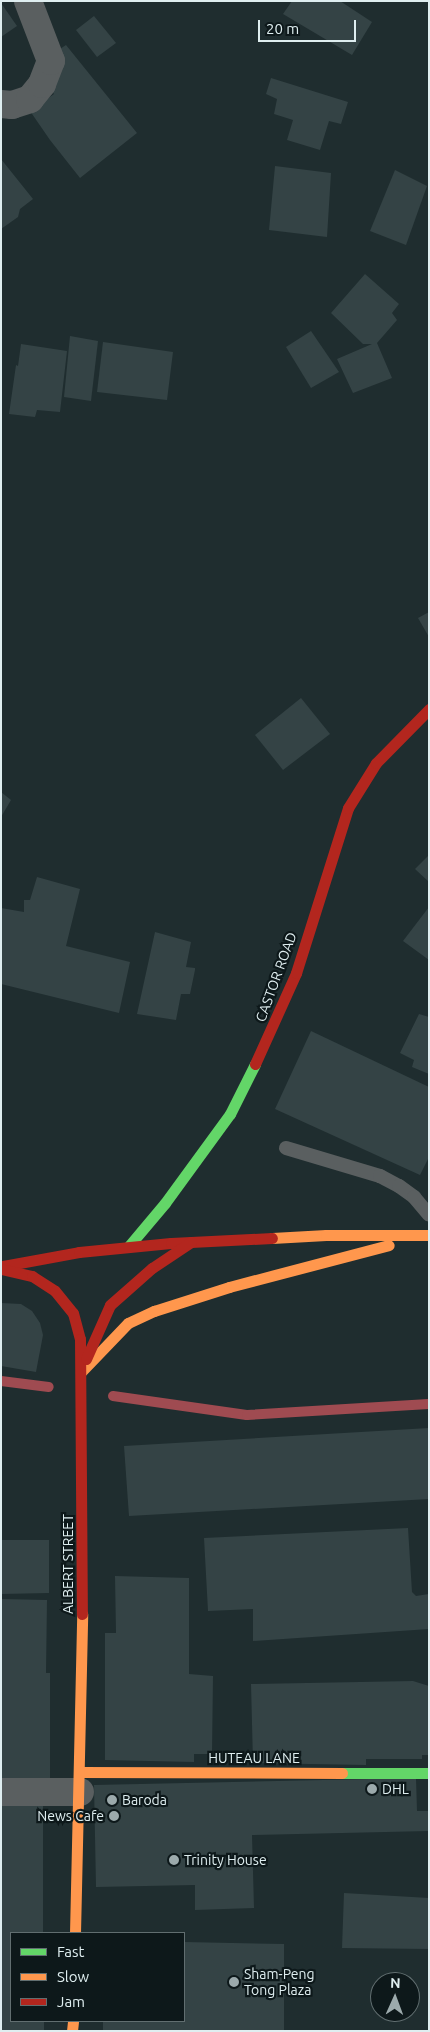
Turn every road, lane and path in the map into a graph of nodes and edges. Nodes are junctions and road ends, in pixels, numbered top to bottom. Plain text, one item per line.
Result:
1 (28, 1) edge
2 (1, 104) edge
3 (429, 709) edge
4 (286, 1148) dead end
5 (429, 1215) edge
6 (429, 1235) edge
7 (191, 1242) junction
8 (128, 1246) junction
9 (1, 1268) edge
10 (81, 1372) junction
11 (429, 1773) edge
12 (80, 1782) junction
13 (1, 1792) edge
14 (76, 1932) edge

1 - 2 street
3 - 8 main road, CASTOR ROAD
4 - 5 lane
6 - 7 main road
6 - 10 main road
7 - 8 main road
7 - 10 main road, ALBERT STREET
8 - 9 main road
9 - 10 main road
10 - 12 main road, ALBERT STREET
11 - 12 main road, HUTEAU LANE
12 - 13 street
12 - 14 main road, ALBERT STREET

